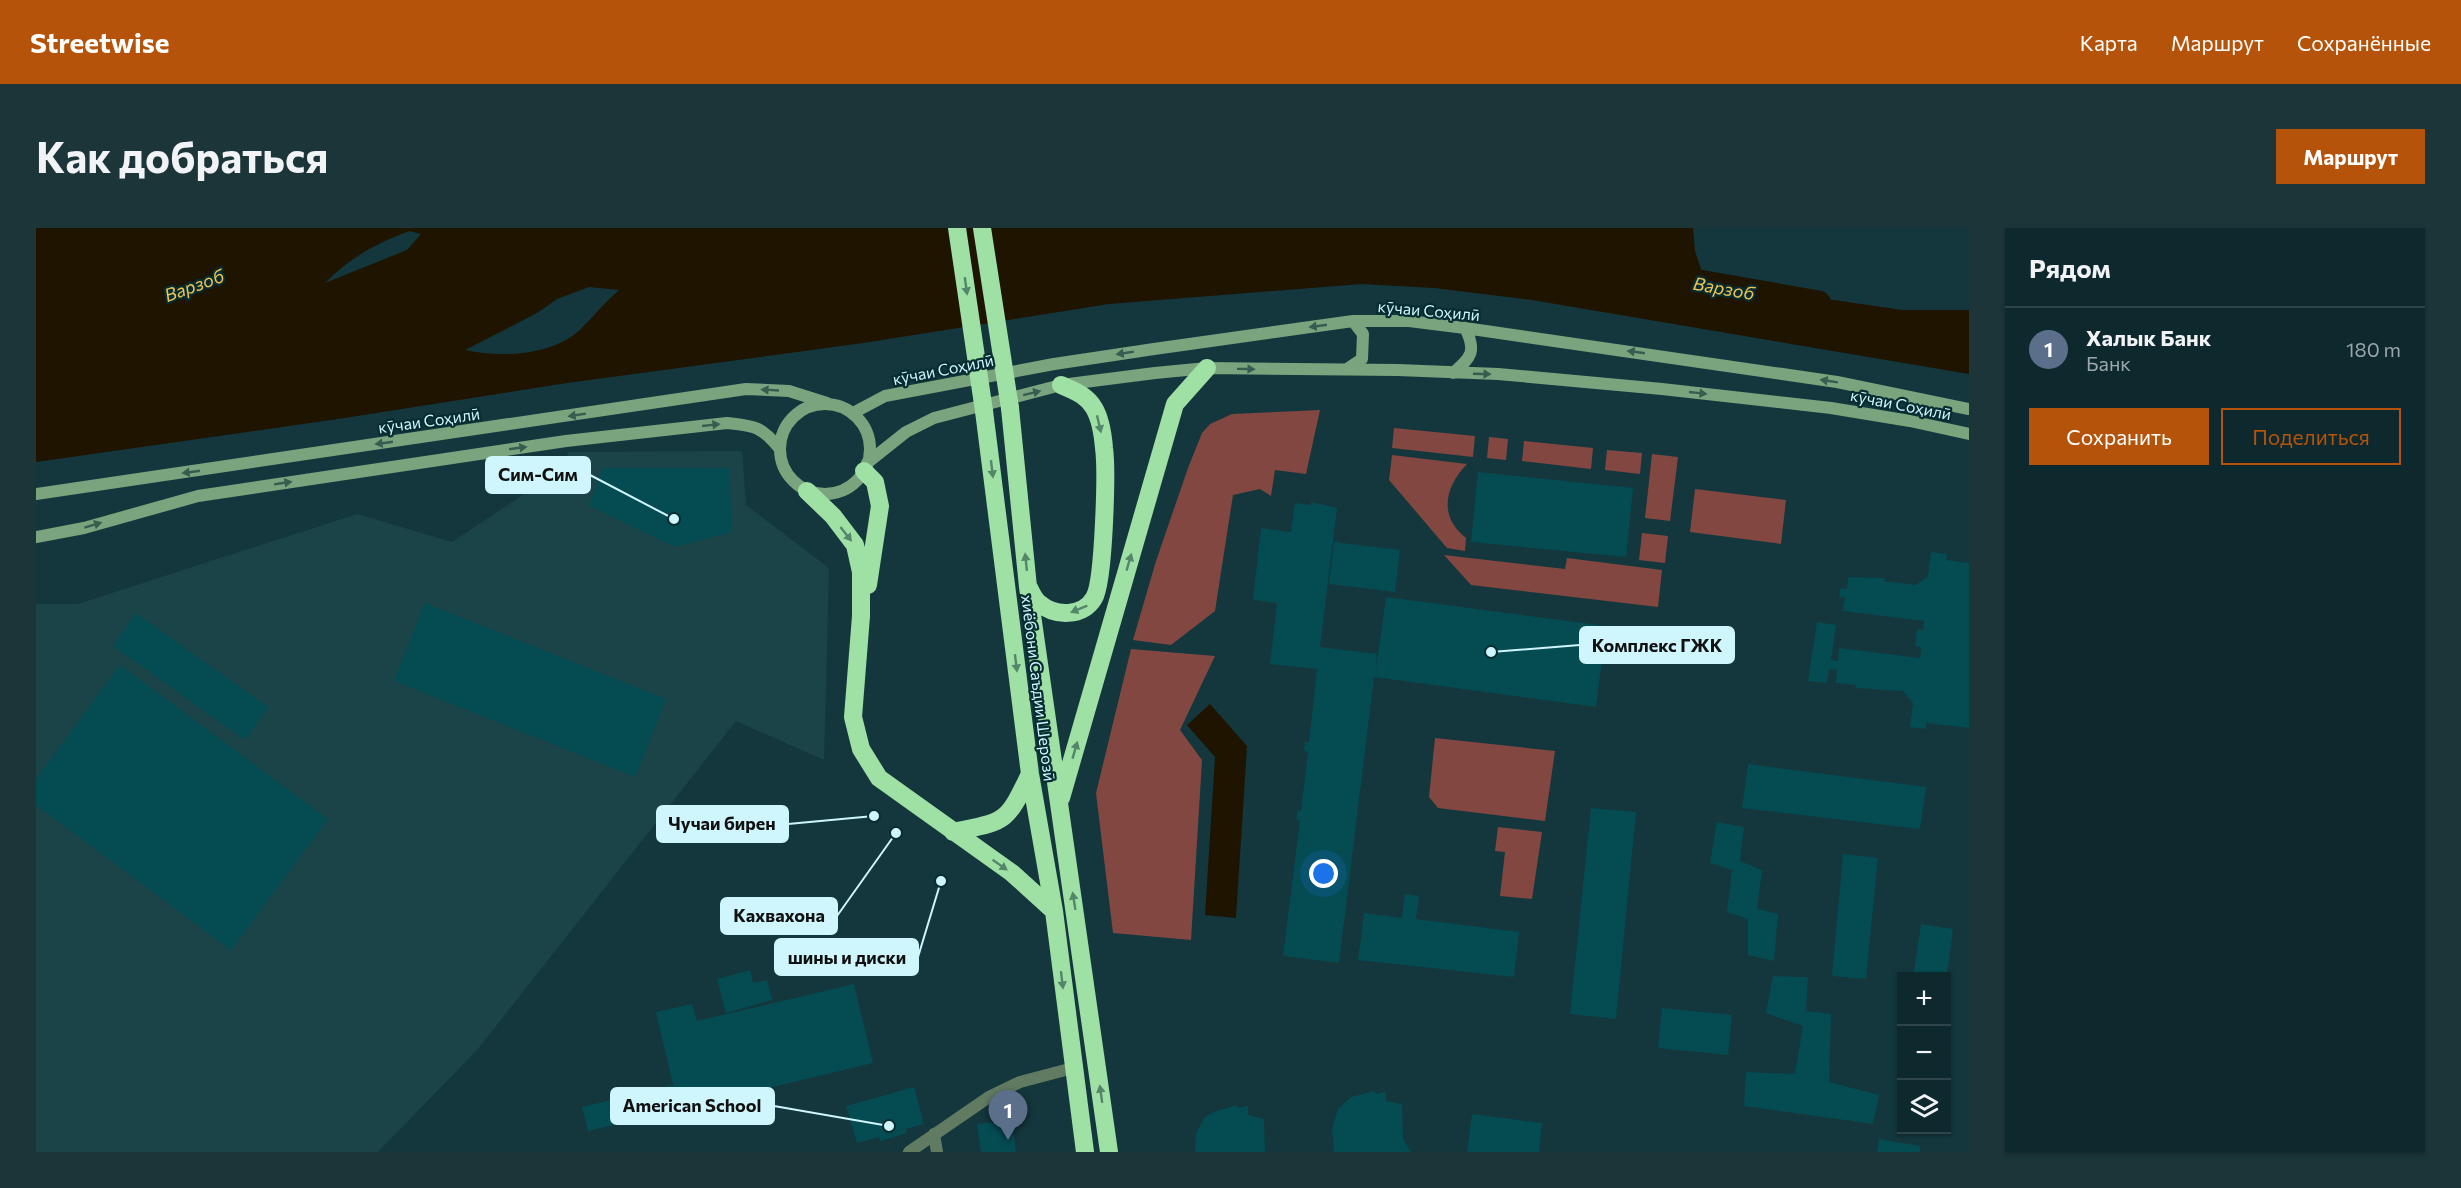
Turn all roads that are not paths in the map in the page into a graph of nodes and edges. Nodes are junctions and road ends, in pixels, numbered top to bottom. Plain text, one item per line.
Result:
1 (957, 228) edge
2 (982, 228) edge
3 (1353, 321) junction
4 (1465, 328) junction
5 (1207, 369) junction
6 (1346, 370) junction
7 (1453, 373) junction
8 (1061, 385) junction
9 (826, 403) junction
10 (1969, 409) edge
11 (853, 413) junction
12 (1969, 434) edge
13 (779, 448) junction
14 (865, 467) junction
15 (807, 491) junction
16 (36, 494) edge
17 (36, 537) edge
18 (1028, 587) junction
19 (861, 616) junction
20 (1030, 774) junction
21 (1058, 806) junction
22 (952, 832) junction
23 (1054, 911) junction
24 (1073, 1068) junction
25 (934, 1134) junction
26 (909, 1152) edge
27 (937, 1152) edge
28 (1085, 1152) edge
29 (1108, 1152) edge

1 -> 20 highway, хиёбони Саъдии Шерозӣ, bridge
18 -> 2 highway, хиёбони Саъдии Шерозӣ, bridge
3 - 4 main road, кӯчаи Соҳилӣ
3 - 6 main road
3 -> 11 main road, кӯчаи Соҳилӣ
4 - 7 main road
10 -> 4 main road, кӯчаи Соҳилӣ
5 -> 6 main road, кӯчаи Соҳилӣ
5 - 8 main road, кӯчаи Соҳилӣ
21 -> 5 highway
6 - 7 main road, кӯчаи Соҳилӣ
7 -> 12 main road, кӯчаи Соҳилӣ
14 -> 8 main road, кӯчаи Соҳилӣ
8 -> 18 highway
9 - 11 main road
9 - 13 main road
9 -> 16 main road, кӯчаи Соҳилӣ
11 - 14 main road
13 - 15 main road
17 -> 13 main road
14 - 15 main road
14 - 19 highway
15 -> 19 highway
18 - 21 highway, хиёбони Саъдии Шерозӣ
19 - 22 highway
20 - 22 highway
20 - 23 highway, хиёбони Саъдии Шерозӣ
29 -> 21 highway, хиёбони Саъдии Шерозӣ
22 -> 23 highway
23 -> 24 highway, хиёбони Саъдии Шерозӣ
24 - 25 street
24 - 28 highway, хиёбони Саъдии Шерозӣ
25 - 26 street
25 - 27 street

